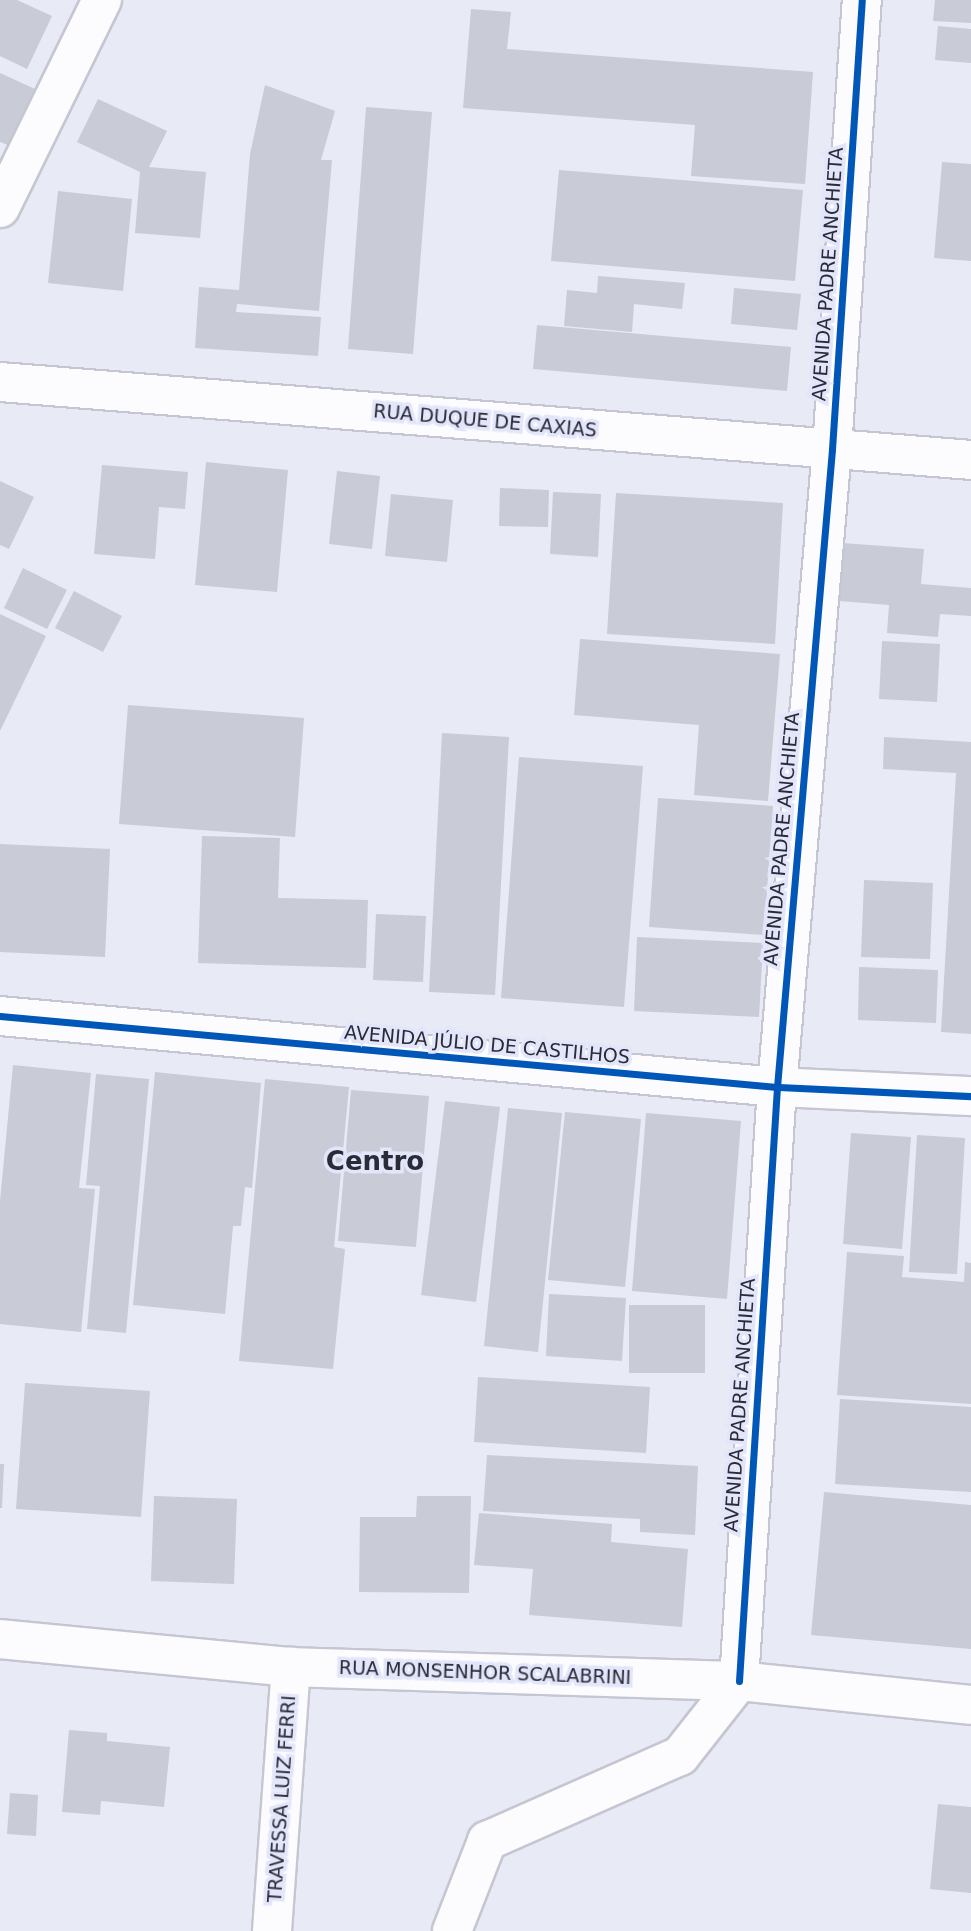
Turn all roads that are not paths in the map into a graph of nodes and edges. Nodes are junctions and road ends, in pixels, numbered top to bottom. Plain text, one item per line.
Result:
1 (102, 0) edge
2 (862, 0) edge
3 (0, 208) edge
4 (0, 382) edge
5 (832, 449) junction
6 (971, 460) edge
7 (0, 1016) edge
8 (777, 1087) junction
9 (971, 1096) edge
10 (0, 1640) edge
11 (291, 1667) junction
12 (739, 1681) junction
13 (971, 1705) edge
14 (272, 1931) edge
15 (452, 1931) edge

1 - 3 street
2 - 5 street, AVENIDA PADRE ANCHIETA
4 - 5 street, RUA DUQUE DE CAXIAS
5 - 6 street, RUA DUQUE DE CAXIAS
5 - 8 street, AVENIDA PADRE ANCHIETA
7 - 8 street, AVENIDA JÚLIO DE CASTILHOS
8 - 9 street, AVENIDA JÚLIO DE CASTILHOS
8 - 12 street, AVENIDA PADRE ANCHIETA
10 - 11 street, RUA MONSENHOR SCALABRINI
11 - 12 street, RUA MONSENHOR SCALABRINI
11 - 14 street, TRAVESSA LUIZ FERRI
12 - 13 street, RUA MONSENHOR SCALABRINI
12 - 15 street

